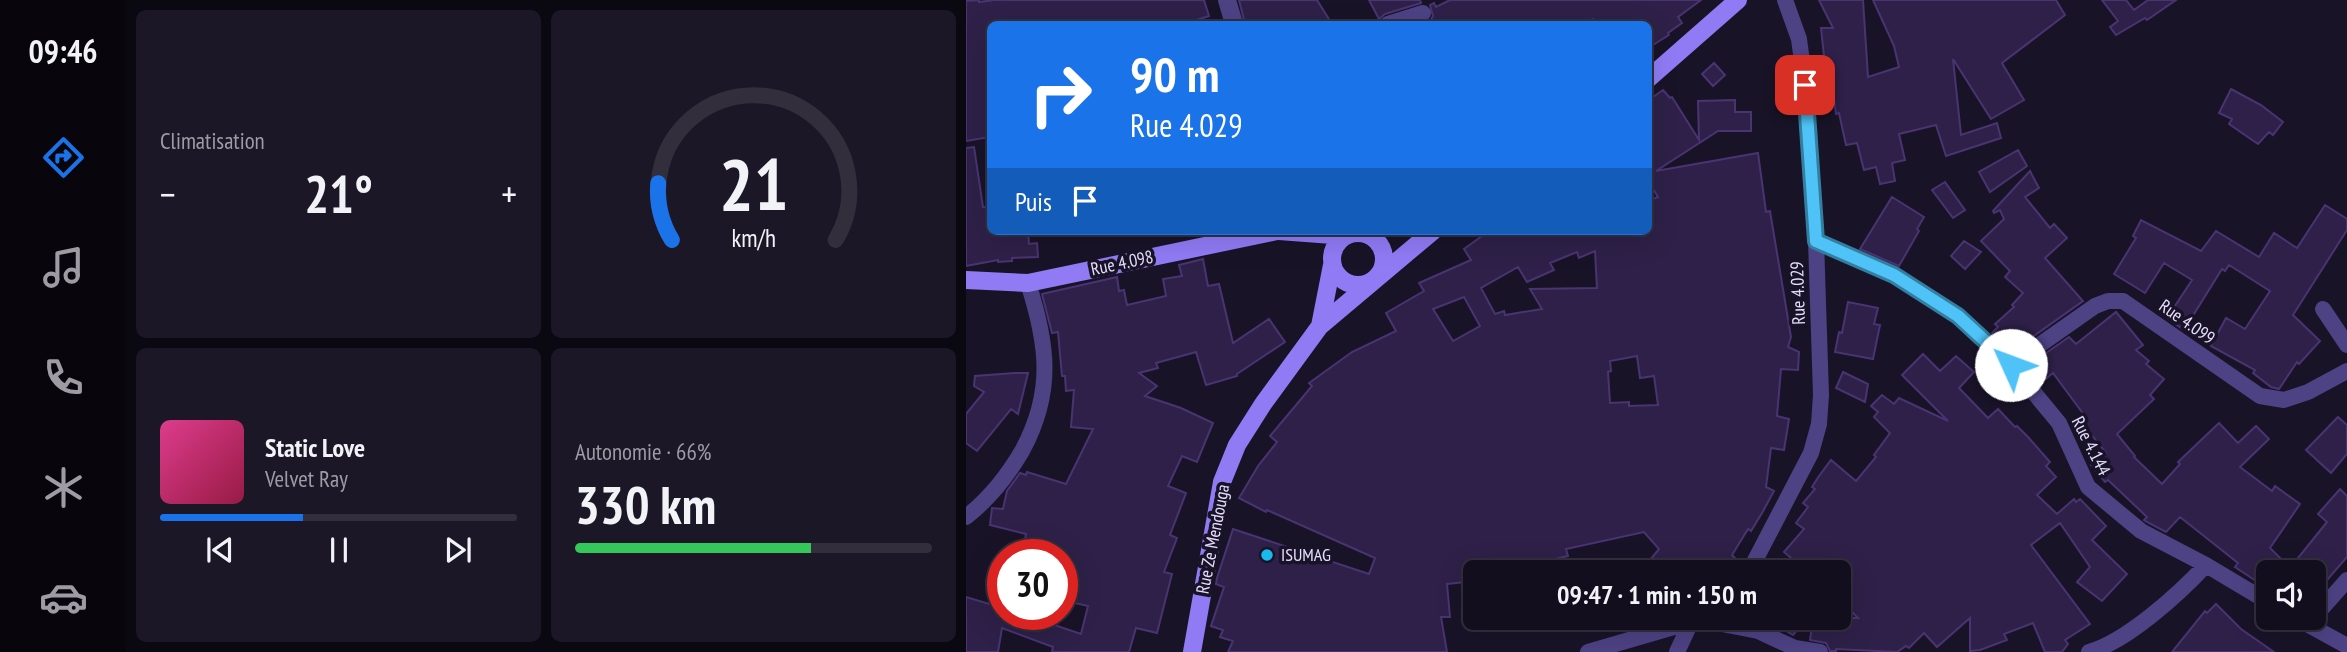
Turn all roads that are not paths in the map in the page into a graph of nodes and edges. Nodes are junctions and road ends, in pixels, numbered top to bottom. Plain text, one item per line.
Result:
1 (1227, 0) edge
2 (1738, 0) edge
3 (1784, 0) edge
4 (1423, 13) dead end
5 (1233, 21) edge
6 (1398, 21) edge
7 (1652, 75) edge
8 (1260, 235) edge
9 (1287, 235) edge
10 (1333, 235) edge
11 (1376, 235) edge
12 (1428, 235) edge
13 (1346, 236) joint
14 (1816, 241) junction
15 (1332, 259) junction
16 (1376, 277) junction
17 (966, 280) edge
18 (1028, 283) junction
19 (2323, 310) dead end
20 (1320, 326) junction
21 (2347, 345) edge
22 (2011, 365) junction
23 (2347, 371) edge
24 (966, 517) edge
25 (1755, 560) edge
26 (2206, 565) junction
27 (2347, 580) edge
28 (2256, 594) edge
29 (2326, 599) edge
30 (1664, 630) edge
31 (1687, 630) edge
32 (1755, 630) edge
33 (2318, 630) edge
34 (2347, 646) edge
35 (1192, 652) edge
36 (1588, 652) edge
37 (1677, 652) edge
38 (1820, 652) edge
39 (2089, 652) edge

1 - 5 street
2 - 7 main road
3 - 14 street, Rue 4.029
4 - 6 street
8 - 18 main road, Rue 4.098
9 - 15 main road
10 - 13 main road, Rue 4.098
11 - 16 main road
12 - 16 main road, Rue Ze Mendouga
13 - 15 main road
14 - 22 street, Rue 4.144
14 - 25 street, Rue 4.029
15 - 16 main road
15 - 20 main road, Rue Ze Mendouga
16 - 20 main road, Rue Ze Mendouga
17 - 18 main road, Rue 4.098
18 - 24 street
19 - 21 street
20 - 35 main road, Rue Ze Mendouga
22 - 23 street, Rue 4.099
22 - 26 street, Rue 4.144
26 - 28 street
26 - 39 street
27 - 29 street
30 - 36 street
31 - 37 street
32 - 38 street
33 - 34 street

